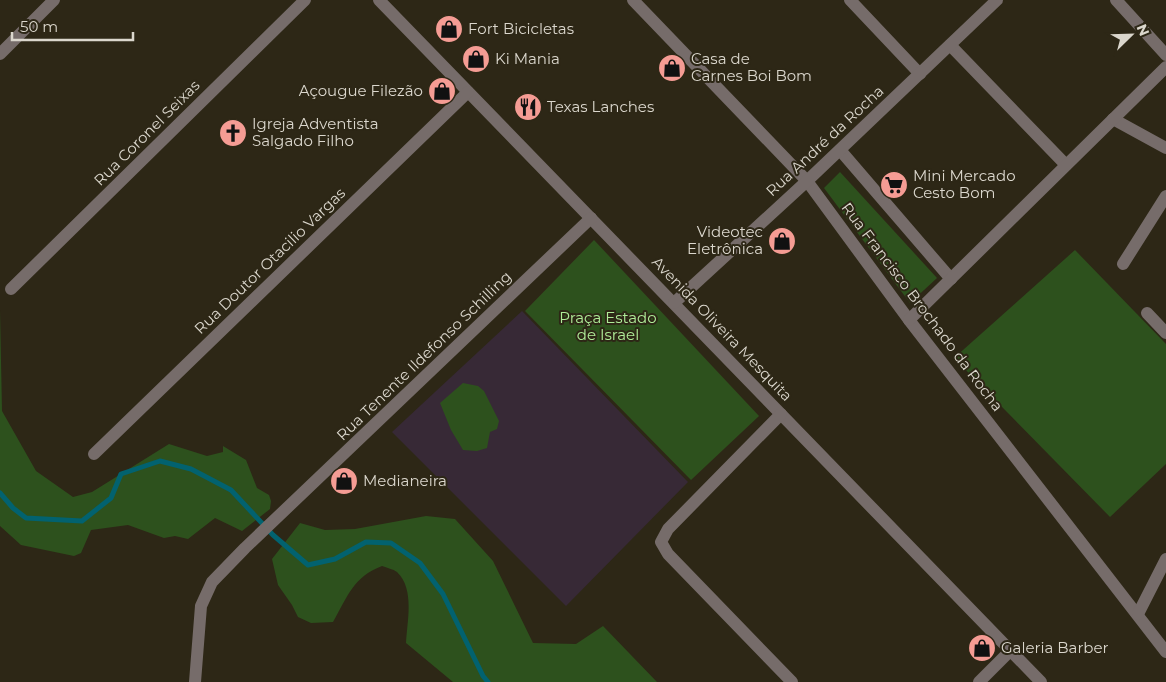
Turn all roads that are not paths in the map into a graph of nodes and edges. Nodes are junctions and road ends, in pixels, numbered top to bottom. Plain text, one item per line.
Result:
1 (54, 0) edge
2 (305, 0) edge
3 (379, 0) edge
4 (633, 0) edge
5 (850, 0) edge
6 (997, 0) edge
7 (1116, 0) edge
8 (950, 45) junction
9 (0, 54) edge
10 (1166, 55) edge
11 (1166, 67) edge
12 (920, 74) junction
13 (468, 92) junction
14 (1113, 119) junction
15 (1166, 148) edge
16 (840, 150) junction
17 (1066, 165) junction
18 (807, 181) junction
19 (1166, 196) edge
20 (591, 218) junction
21 (1123, 264) dead end
22 (951, 278) junction
23 (11, 289) dead end
24 (674, 304) junction
25 (1147, 313) dead end
26 (909, 320) junction
27 (1166, 333) edge
28 (781, 414) junction
29 (94, 454) dead end
30 (1166, 560) edge
31 (1138, 614) junction
32 (1010, 651) junction
33 (1166, 652) edge
34 (195, 682) edge
35 (792, 682) edge
36 (979, 682) edge
37 (1040, 682) edge

1 - 9 street
2 - 23 street, Rua Coronel Seixas
3 - 13 street, Avenida Oliveira Mesquita
4 - 18 street, Rua Francisco Brochado da Rocha
5 - 12 street
6 - 8 street, Rua André da Rocha
7 - 10 street
8 - 12 street, Rua André da Rocha
8 - 17 street
11 - 14 street
12 - 16 street, Rua André da Rocha
13 - 20 street, Avenida Oliveira Mesquita
13 - 29 street, Rua Doutor Otacilio Vargas
14 - 15 street
14 - 17 street
16 - 18 street, Rua André da Rocha
16 - 22 street
17 - 22 street
18 - 24 street, Rua André da Rocha
18 - 26 street, Rua Francisco Brochado da Rocha
19 - 21 street
20 - 24 street, Avenida Oliveira Mesquita
20 - 34 street, Rua Tenente Ildefonso Schilling
22 - 26 street
24 - 28 street, Avenida Oliveira Mesquita
25 - 27 street
26 - 31 street, Rua Francisco Brochado da Rocha
28 - 32 street, Avenida Oliveira Mesquita
28 - 35 street
30 - 31 street
31 - 33 street, Rua Francisco Brochado da Rocha
32 - 36 street
32 - 37 street, Avenida Oliveira Mesquita

